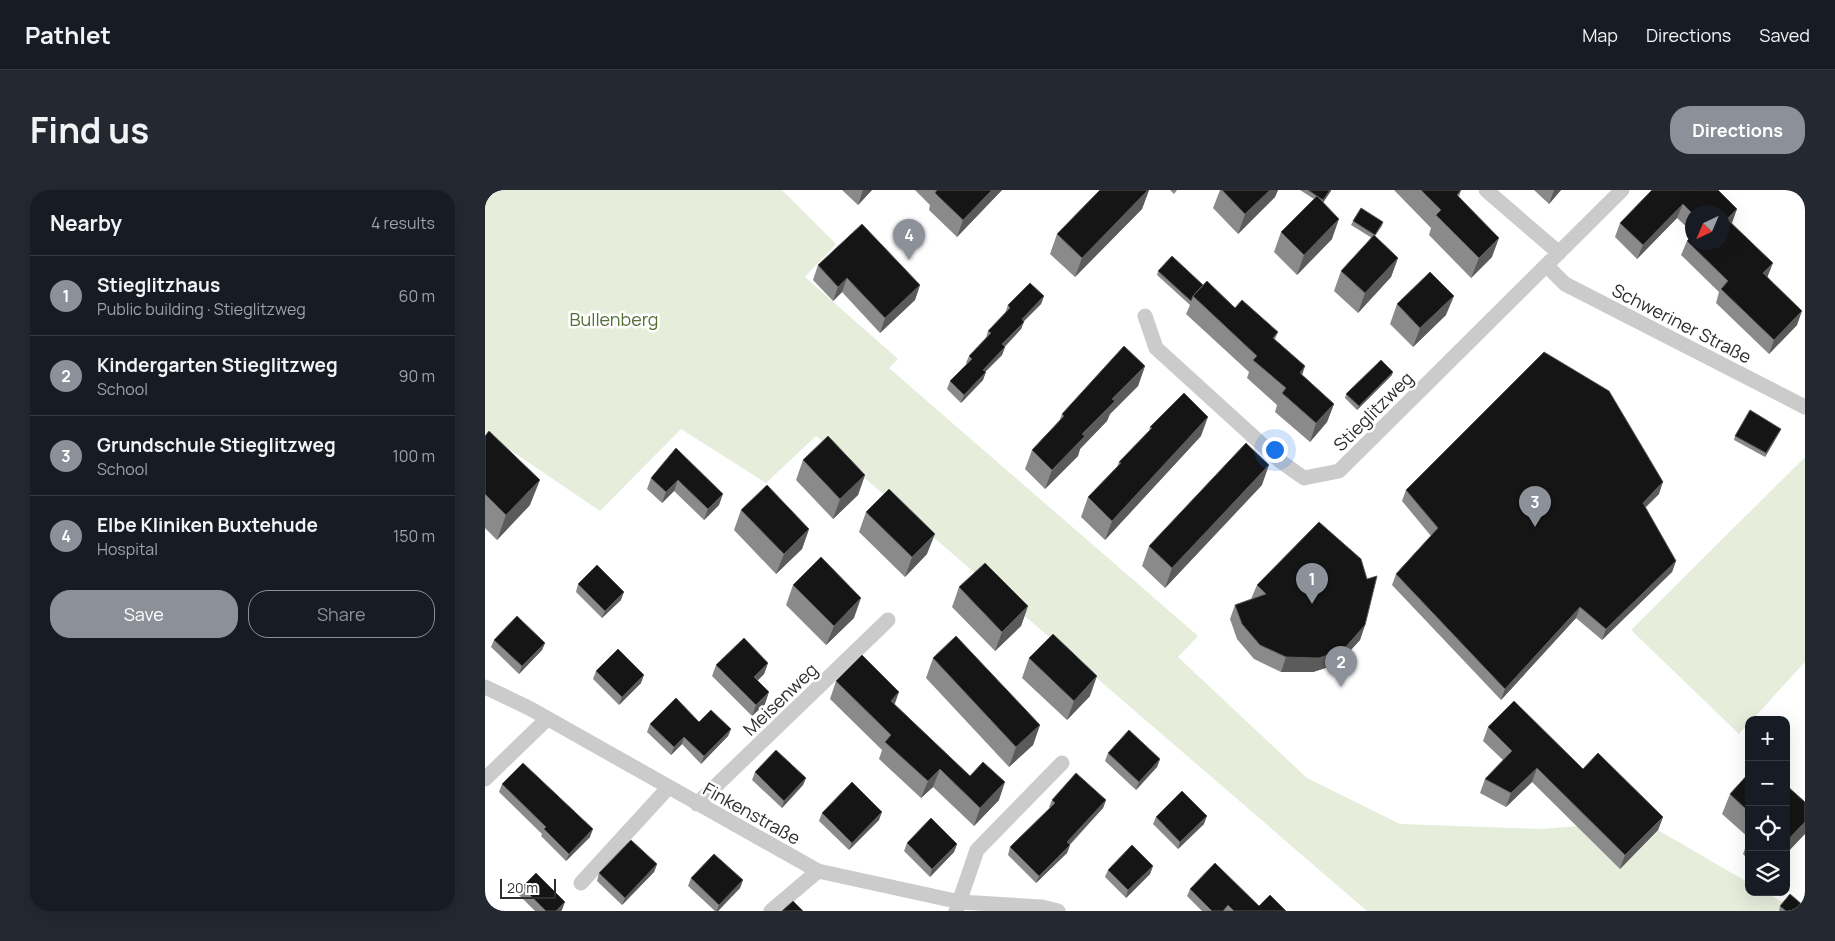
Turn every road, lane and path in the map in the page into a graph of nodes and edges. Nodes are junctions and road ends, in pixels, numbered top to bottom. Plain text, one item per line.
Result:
1 (1486, 190) edge
2 (1623, 190) edge
3 (1559, 253) junction
4 (1547, 266) junction
5 (1145, 316) dead end
6 (1805, 407) edge
7 (888, 620) dead end
8 (485, 687) edge
9 (547, 718) junction
10 (1062, 763) dead end
11 (485, 780) edge
12 (668, 788) junction
13 (697, 804) junction
14 (818, 871) junction
15 (581, 883) dead end
16 (958, 907) edge
17 (771, 911) edge
18 (1059, 911) edge

1 - 3 street
2 - 3 street, Stieglitzweg
3 - 4 street, Stieglitzweg
4 - 5 street, Stieglitzweg
4 - 6 street, Schweriner Straße
7 - 13 street, Meisenweg
8 - 9 street, Finkenstraße
9 - 11 street
9 - 12 street, Finkenstraße
10 - 16 street
12 - 13 street, Finkenstraße
12 - 15 street
13 - 14 street, Finkenstraße
14 - 16 street, Finkenstraße
14 - 17 street
16 - 18 street, Finkenstraße

